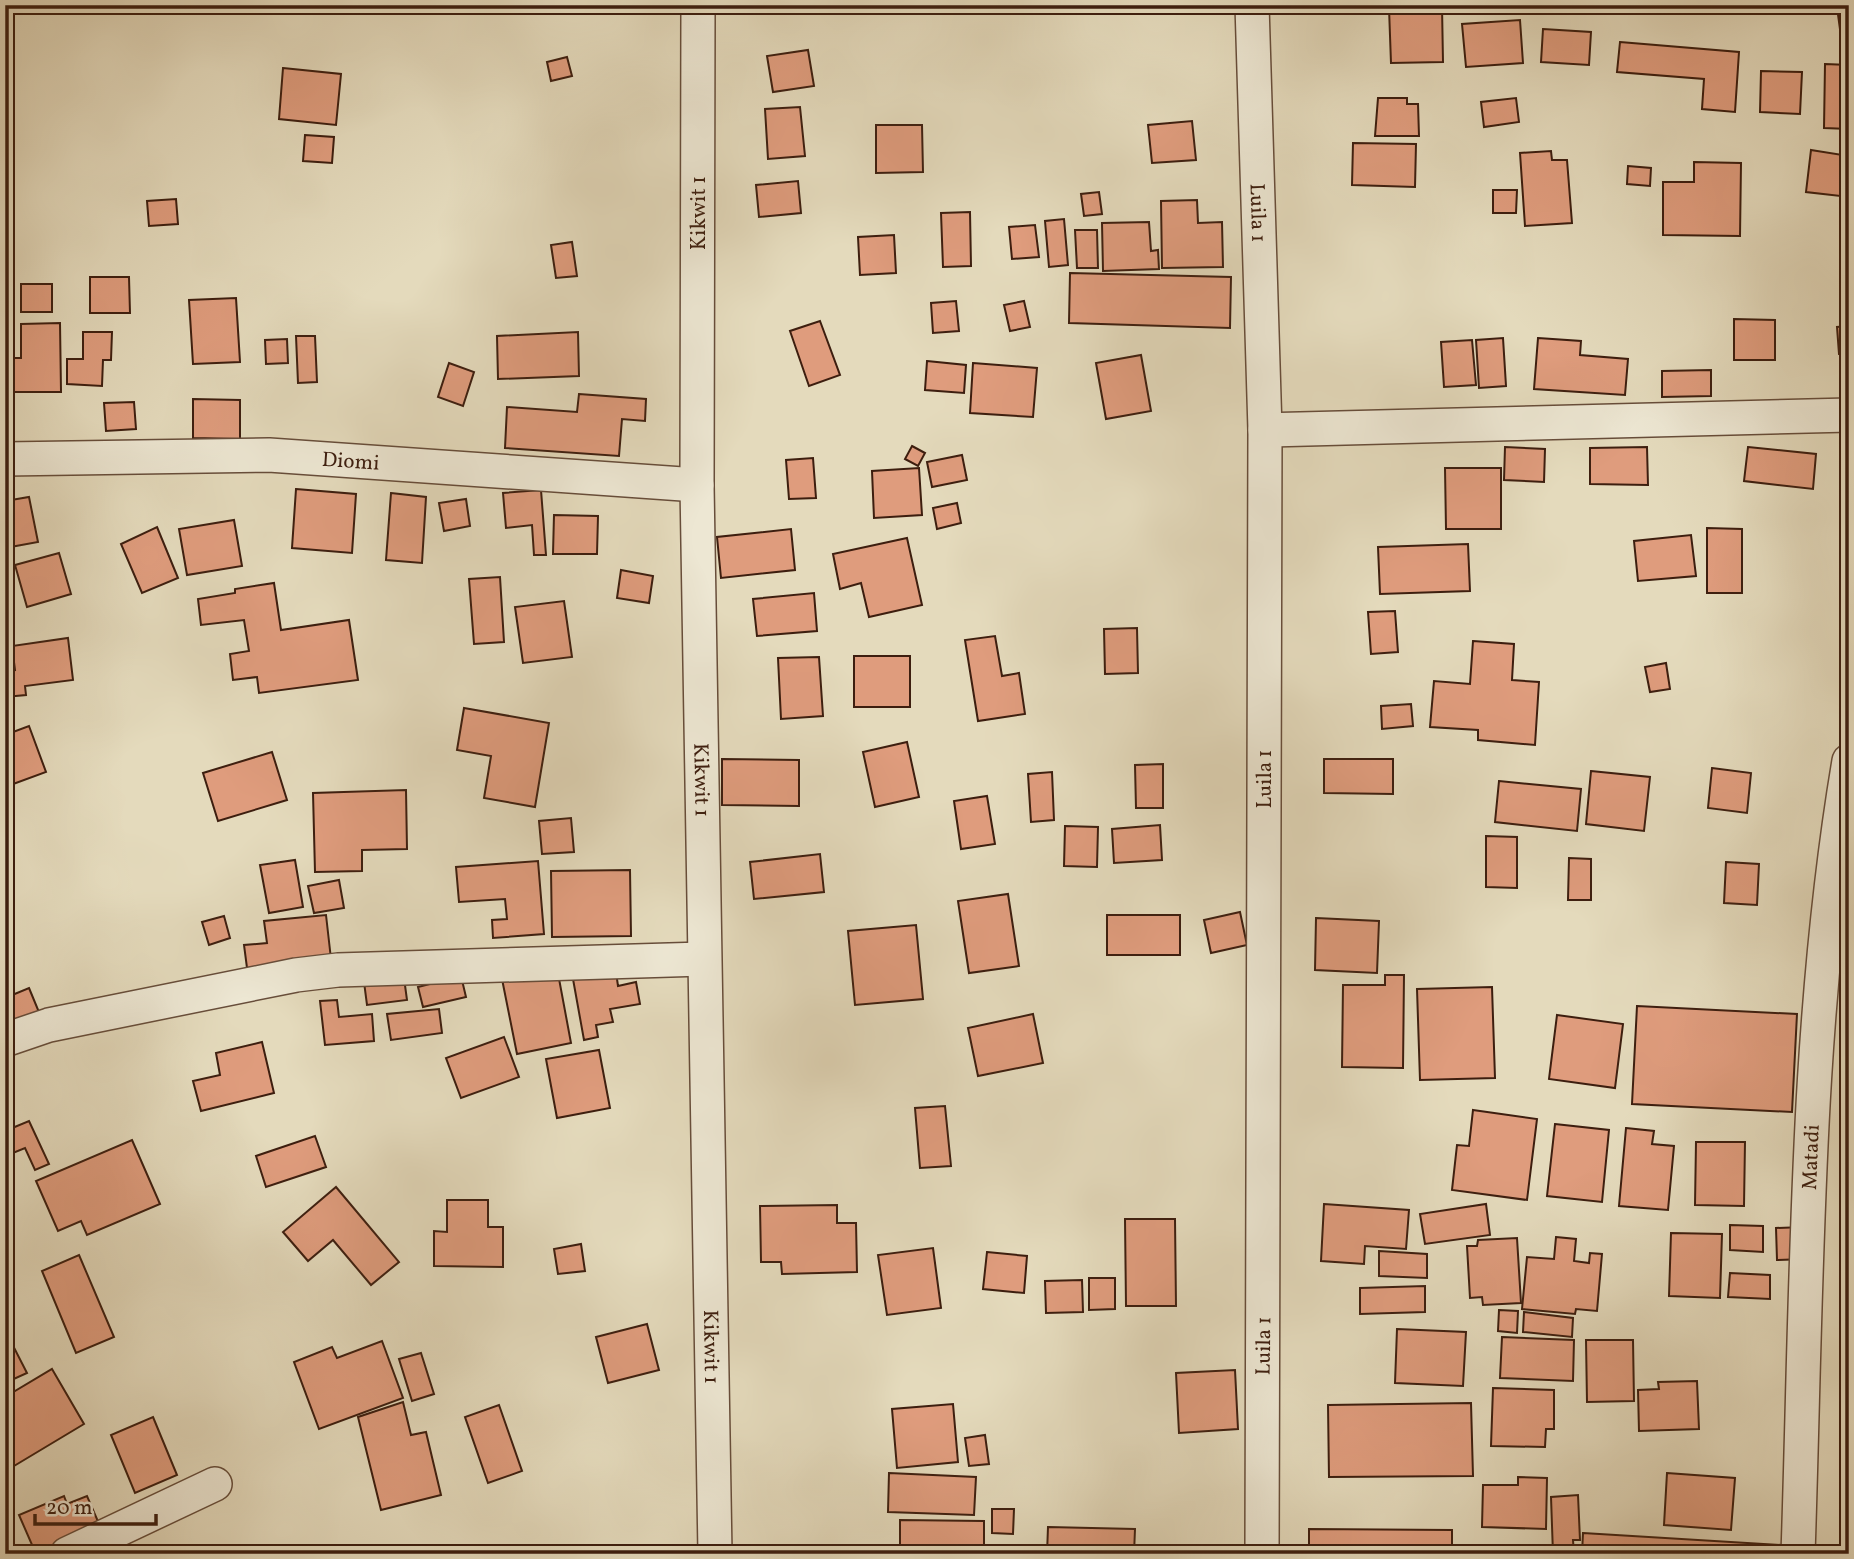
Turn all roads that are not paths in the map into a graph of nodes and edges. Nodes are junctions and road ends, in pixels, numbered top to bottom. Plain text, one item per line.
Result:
1 (698, 5) edge
2 (1252, 5) edge
3 (1849, 415) edge
4 (1265, 430) junction
5 (5, 458) edge
6 (696, 485) junction
7 (1849, 761) edge
8 (704, 959) junction
9 (5, 1040) edge
10 (215, 1484) dead end
11 (68, 1554) edge
12 (715, 1554) edge
13 (1262, 1554) edge
14 (1798, 1554) edge

1 - 6 street, Kikwit 1
2 - 4 street, Luila 1
3 - 4 street
4 - 13 street, Luila 1
5 - 6 street, Diomi
6 - 8 street, Kikwit 1
7 - 14 street, Matadi
8 - 9 street
8 - 12 street, Kikwit 1
10 - 11 street

